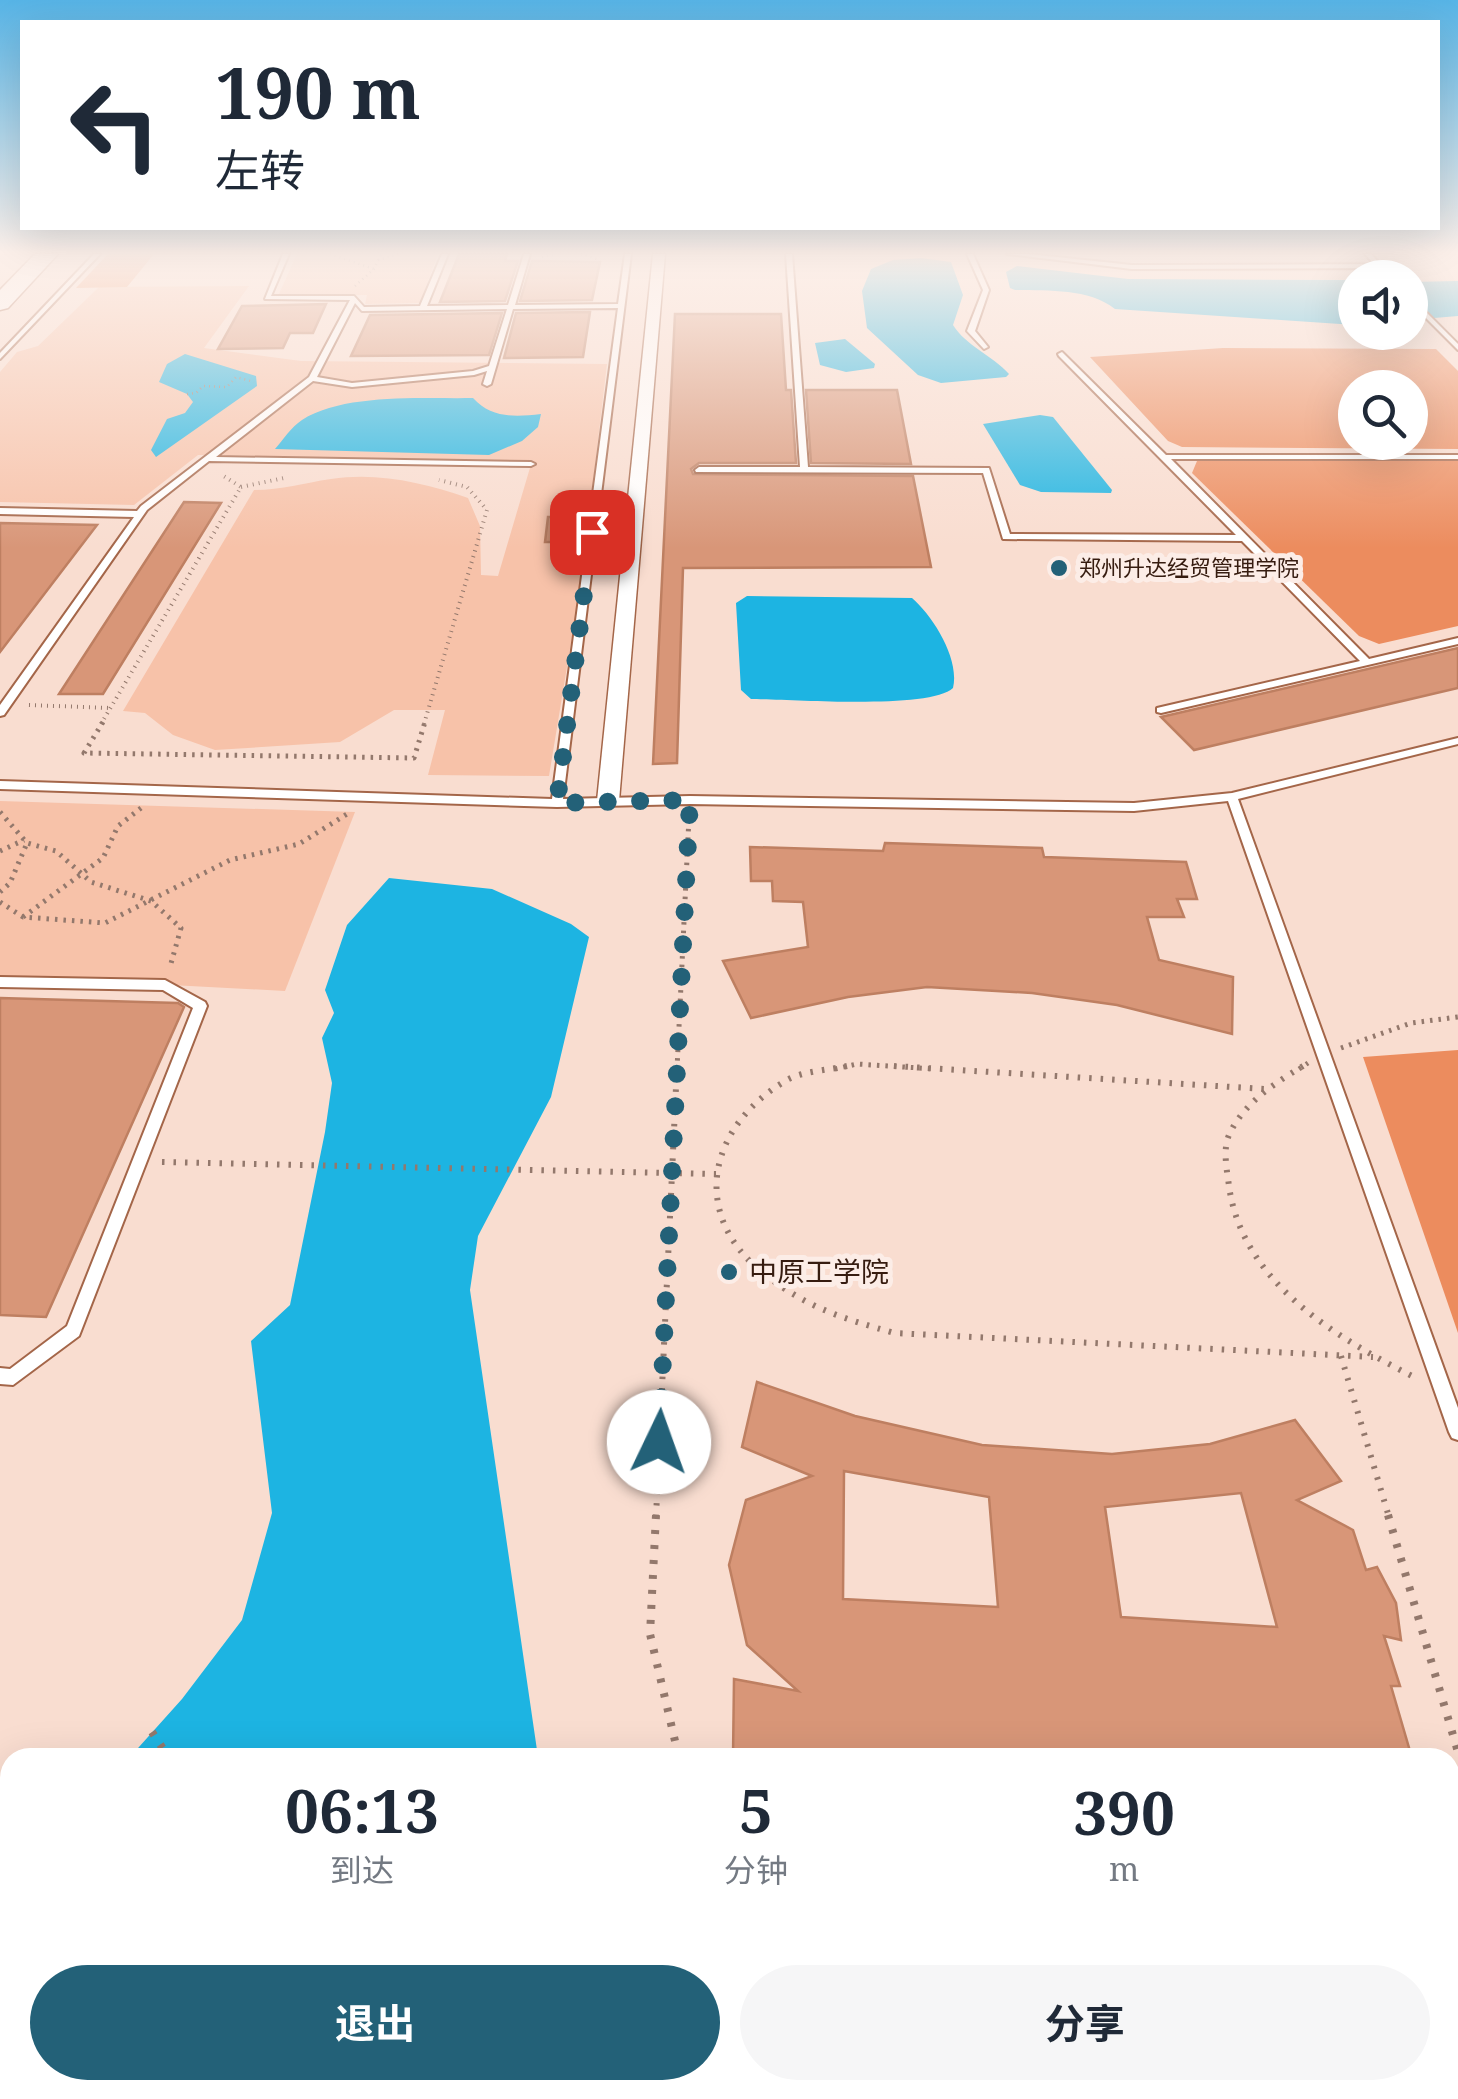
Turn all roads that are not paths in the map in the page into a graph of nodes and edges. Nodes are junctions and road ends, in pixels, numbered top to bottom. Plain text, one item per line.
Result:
1 (326, 352) edge
2 (497, 352) edge
3 (616, 352) edge
4 (650, 352) edge
5 (796, 352) edge
6 (1062, 354) dead end
7 (492, 367) junction
8 (312, 378) junction
9 (487, 384) dead end
10 (1164, 457) junction
11 (1458, 457) edge
12 (210, 459) junction
13 (531, 464) dead end
14 (699, 470) dead end
15 (804, 470) junction
16 (0, 511) edge
17 (139, 514) junction
18 (1245, 538) junction
19 (1458, 641) edge
20 (1367, 662) junction
21 (3, 709) edge
22 (1161, 710) dead end
23 (1458, 741) edge
24 (0, 786) edge
25 (1232, 797) junction
26 (608, 802) junction
27 (557, 803) junction
28 (0, 982) edge
29 (0, 1376) edge
30 (1458, 1432) edge

1 - 8 lane
2 - 7 lane
3 - 27 lane
4 - 26 street
5 - 15 lane
6 - 10 lane
7 - 8 lane
7 - 9 lane
8 - 12 lane
10 - 11 lane
10 - 18 lane
12 - 13 lane
12 - 17 lane
14 - 15 lane
15 - 18 lane
16 - 17 lane
17 - 21 lane
18 - 20 lane
19 - 20 lane
20 - 22 lane
23 - 25 lane
24 - 27 lane
25 - 26 lane
25 - 30 lane
26 - 27 lane
28 - 29 lane

